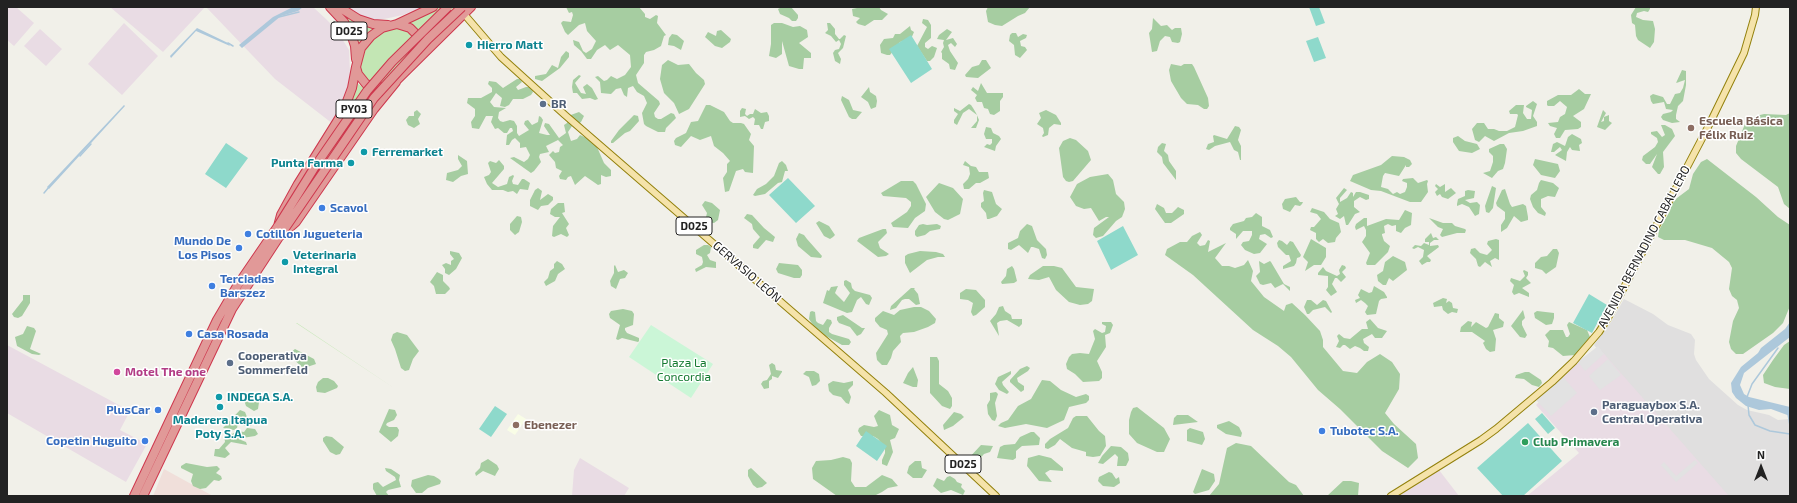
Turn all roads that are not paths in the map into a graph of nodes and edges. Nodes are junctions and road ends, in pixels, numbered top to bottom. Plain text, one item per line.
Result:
1 (330, 7) edge
2 (339, 7) edge
3 (433, 7) edge
4 (448, 7) edge
5 (471, 7) edge
6 (1756, 7) edge
7 (463, 10) edge
8 (394, 24) junction
9 (418, 58) junction
10 (356, 64) junction
11 (396, 82) junction
12 (278, 226) junction
13 (279, 237) junction
14 (134, 496) edge
15 (143, 496) edge
16 (996, 496) edge
17 (1391, 496) edge

1 - 10 highway, D025
2 - 8 highway, D025
3 - 8 highway
4 - 12 highway, PY03, bridge
5 - 7 highway, PY03
6 - 17 main road, AVENIDA BERNADINO CABALLERO
7 - 9 highway, PY03
7 - 13 highway, PY03, bridge
7 - 16 main road, GERVASIO LEÓN / D025
8 - 9 highway, D025
8 - 10 highway, D025
9 - 11 highway
10 - 11 highway, D025
10 - 12 highway, PY03
11 - 13 highway, PY03
12 - 14 highway, PY03
13 - 15 highway, PY03

